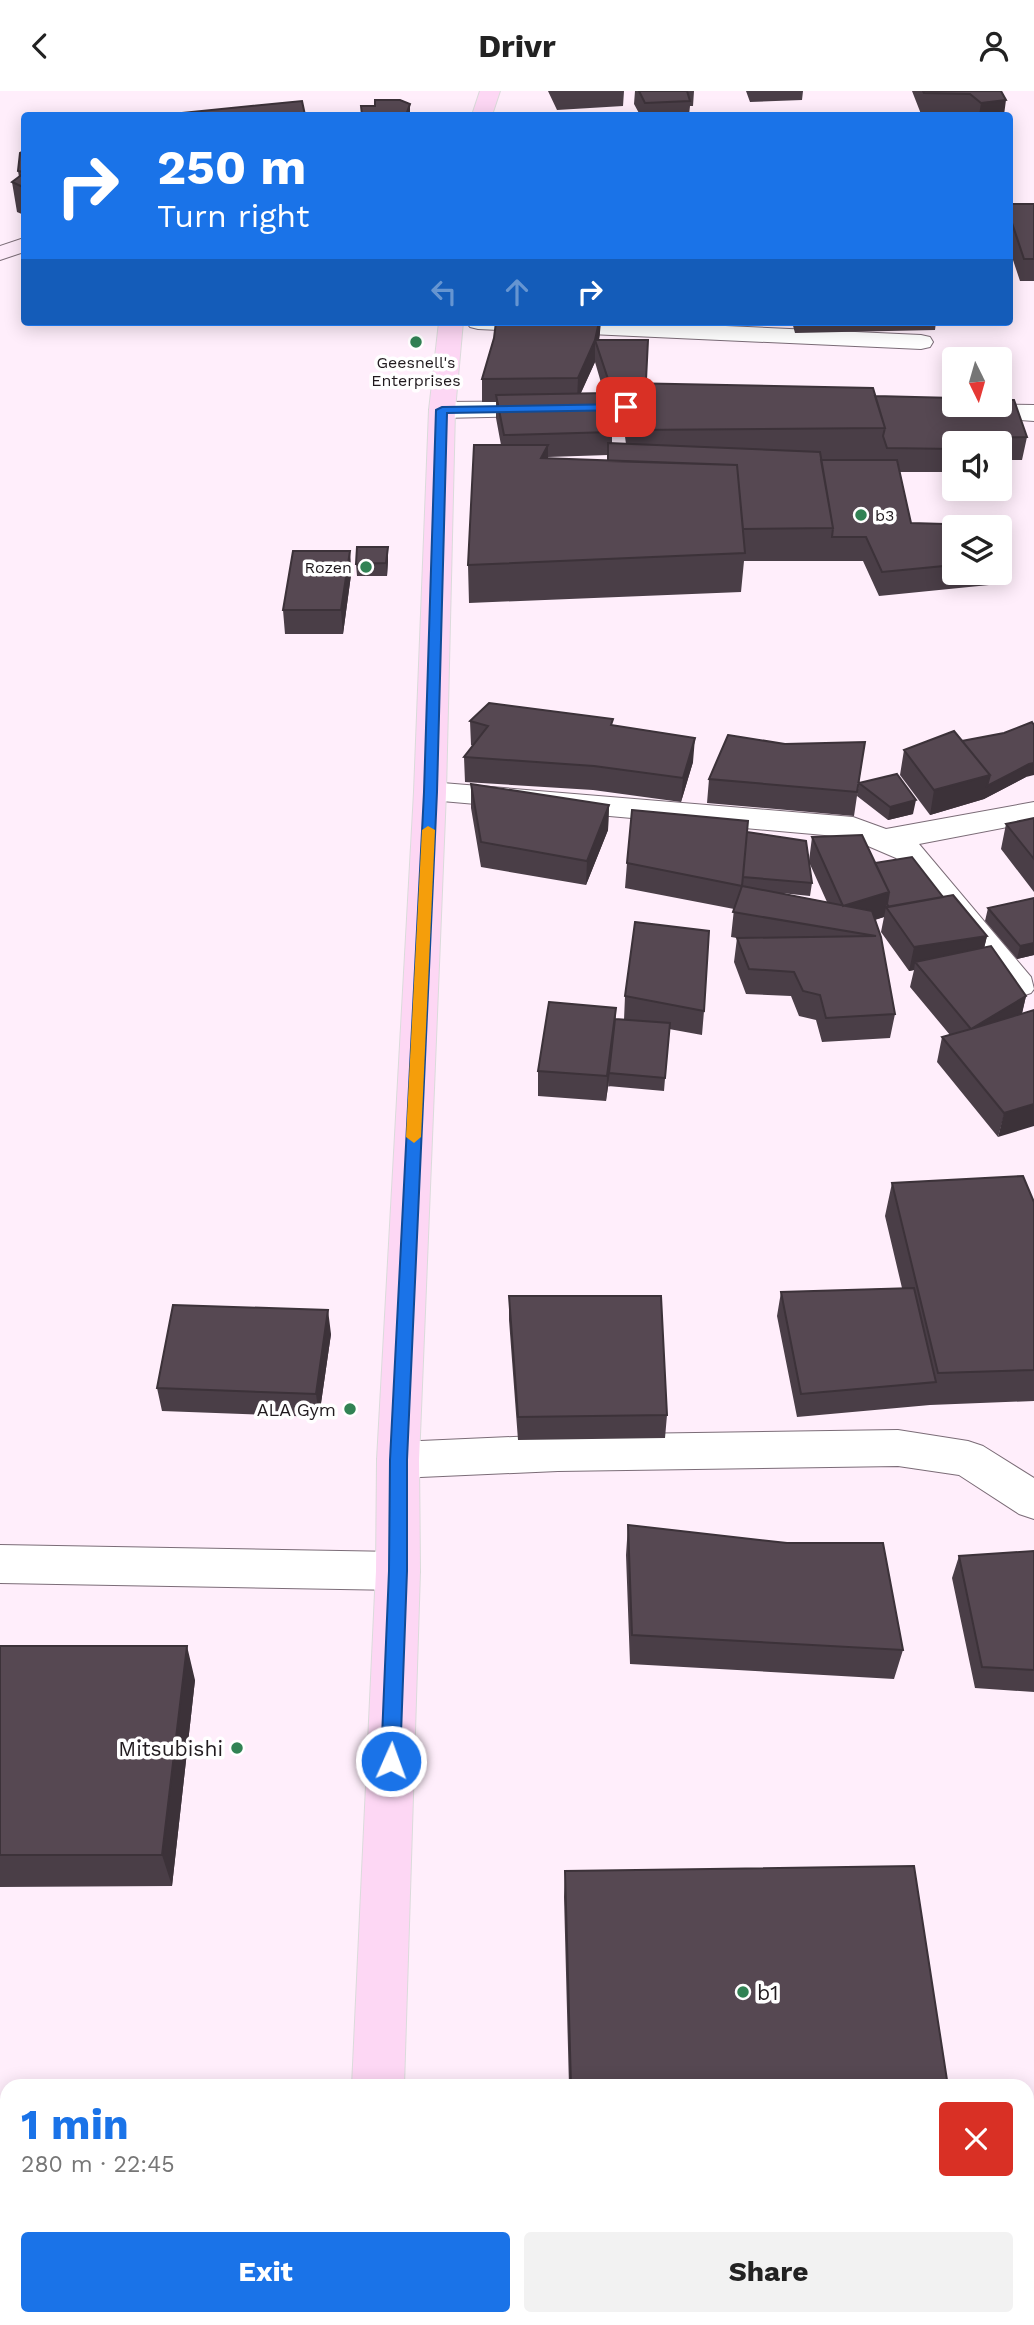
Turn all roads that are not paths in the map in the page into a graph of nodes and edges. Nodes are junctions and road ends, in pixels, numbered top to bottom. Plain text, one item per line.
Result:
1 (490, 91) edge
2 (483, 112) edge
3 (21, 246) edge
4 (0, 253) edge
5 (451, 326) edge
6 (567, 326) edge
7 (921, 342) dead end
8 (699, 408) edge
9 (442, 410) junction
10 (939, 410) edge
11 (1034, 413) edge
12 (430, 792) junction
13 (1034, 812) edge
14 (883, 840) junction
15 (1019, 985) edge
16 (398, 1460) junction
17 (1034, 1501) edge
18 (0, 1564) edge
19 (398, 1571) junction
20 (377, 2079) edge

1 - 2 main road
3 - 4 main road
5 - 9 main road
6 - 7 street
8 - 9 street
9 - 12 main road
10 - 11 street
12 - 14 street
12 - 16 main road
13 - 14 street
14 - 15 street
16 - 17 street
16 - 19 main road
18 - 19 street
19 - 20 main road

